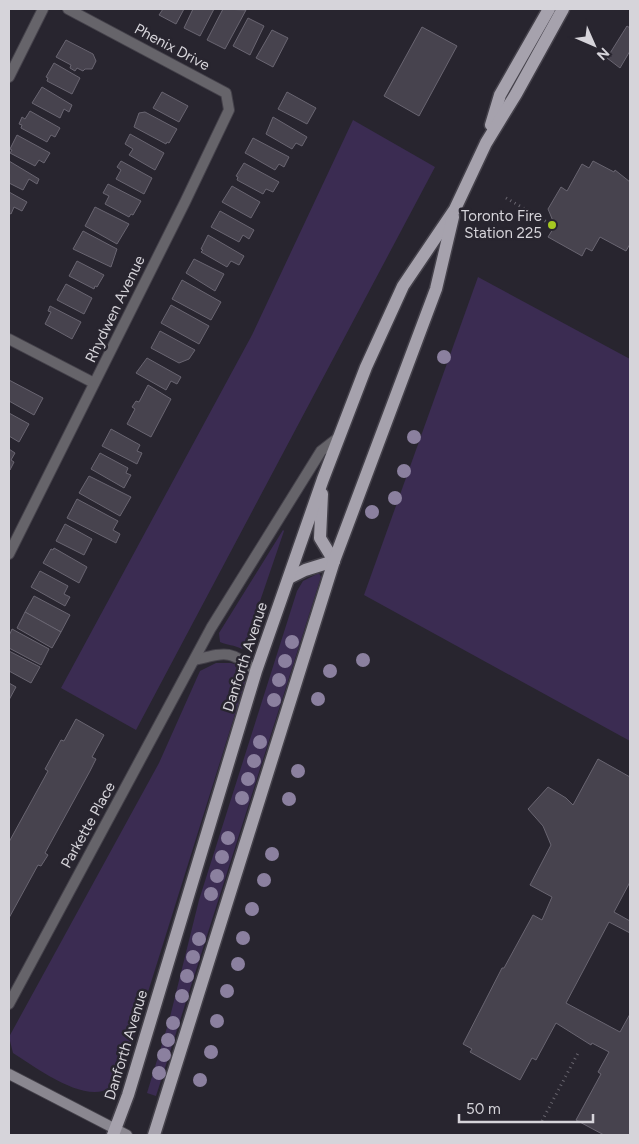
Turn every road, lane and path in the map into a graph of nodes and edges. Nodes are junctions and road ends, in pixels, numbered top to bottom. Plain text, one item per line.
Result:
1 (43, 9) edge
2 (68, 9) edge
3 (549, 9) edge
4 (562, 9) edge
5 (9, 77) edge
6 (208, 84) joint
7 (486, 143) junction
8 (506, 198) dead end
9 (455, 209) junction
10 (547, 222) dead end
11 (9, 339) edge
12 (94, 384) junction
13 (340, 436) junction
14 (323, 478) junction
15 (9, 554) edge
16 (334, 561) junction
17 (289, 578) junction
18 (195, 660) junction
19 (256, 671) junction
20 (9, 1004) edge
21 (578, 1053) dead end
22 (9, 1074) edge
23 (542, 1121) dead end
24 (119, 1133) edge
25 (154, 1135) edge

1 - 5 street
2 - 6 street, Phenix Drive
3 - 7 main road, Danforth Avenue
4 - 7 main road, Danforth Avenue
6 - 12 street, Rhydwen Avenue
7 - 9 main road, Danforth Avenue
8 - 10 path
9 - 13 main road, Danforth Avenue
9 - 16 main road, Danforth Avenue
11 - 12 street
12 - 15 street, Rhydwen Avenue
13 - 14 main road, Danforth Avenue
13 - 18 street, Parkette Place
14 - 16 main road
14 - 17 main road, Danforth Avenue
16 - 17 main road
16 - 25 main road, Danforth Avenue
17 - 19 main road, Danforth Avenue
18 - 19 street
18 - 20 street, Parkette Place
19 - 24 main road, Danforth Avenue
21 - 23 path
22 - 24 main road

